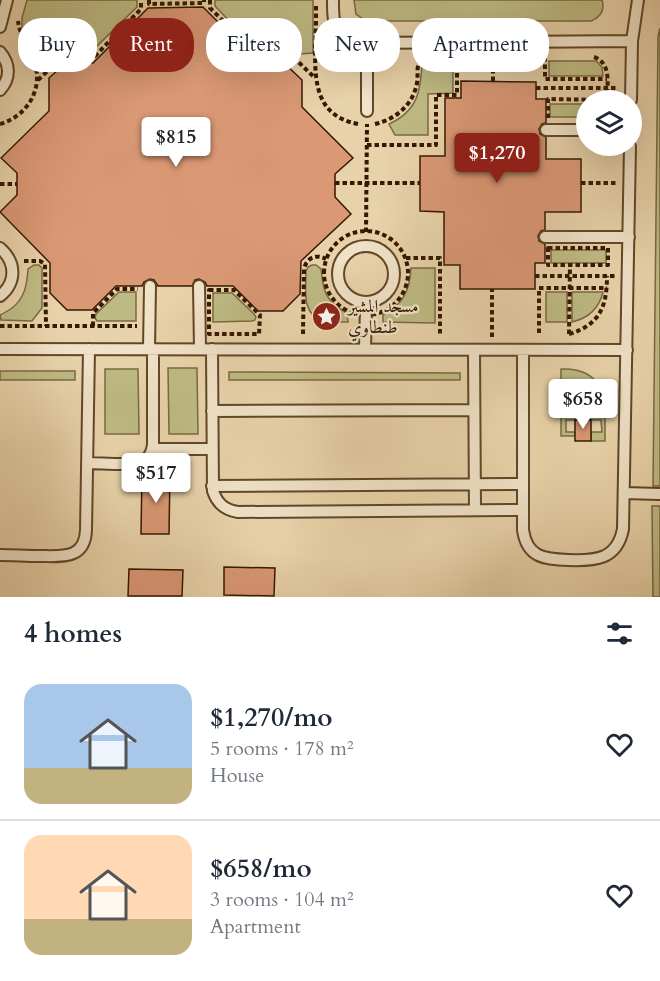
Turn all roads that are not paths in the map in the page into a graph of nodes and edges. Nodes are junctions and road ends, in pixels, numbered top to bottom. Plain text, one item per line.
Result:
1 (8, 0) edge
2 (333, 0) edge
3 (638, 0) edge
4 (334, 18) edge
5 (0, 27) edge
6 (632, 40) junction
7 (400, 44) edge
8 (0, 52) edge
9 (367, 72) edge
10 (0, 90) edge
11 (631, 90) edge
12 (367, 111) road end
13 (547, 125) road end
14 (576, 129) edge
15 (630, 156) edge
16 (545, 237) dead end
17 (628, 237) junction
18 (0, 249) edge
19 (150, 286) dead end
20 (199, 286) dead end
21 (0, 296) edge
22 (366, 303) junction
23 (0, 349) edge
24 (89, 349) junction
25 (151, 349) junction
26 (200, 349) junction
27 (212, 349) junction
28 (365, 349) junction
29 (474, 350) junction
30 (523, 350) junction
31 (627, 350) junction
32 (474, 410) junction
33 (212, 411) junction
34 (153, 449) junction
35 (212, 449) junction
36 (87, 463) junction
37 (475, 484) junction
38 (523, 484) junction
39 (212, 486) junction
40 (624, 494) junction
41 (660, 494) edge
42 (475, 510) junction
43 (524, 510) junction
44 (0, 555) edge

1 - 5 lane
2 - 4 lane
3 - 6 lane
6 - 7 lane
6 - 11 lane
8 - 10 lane
9 - 12 lane
13 - 14 lane
15 - 17 lane
16 - 17 lane
17 - 31 lane
18 - 21 lane
19 - 25 lane
20 - 26 lane
22 - 22 lane
22 - 28 lane
23 - 24 lane
24 - 25 lane
24 - 36 lane
25 - 26 lane
25 - 34 lane
26 - 27 lane
27 - 28 lane
27 - 33 lane
28 - 29 lane
29 - 30 lane
29 - 32 lane
30 - 31 lane
30 - 38 lane
31 - 40 lane
32 - 33 lane
32 - 37 lane
33 - 35 lane
34 - 35 lane
34 - 36 lane
35 - 39 lane
36 - 44 lane
37 - 38 lane
37 - 39 lane
37 - 42 lane
38 - 43 lane
39 - 42 lane
40 - 41 lane
40 - 43 lane
42 - 43 lane

